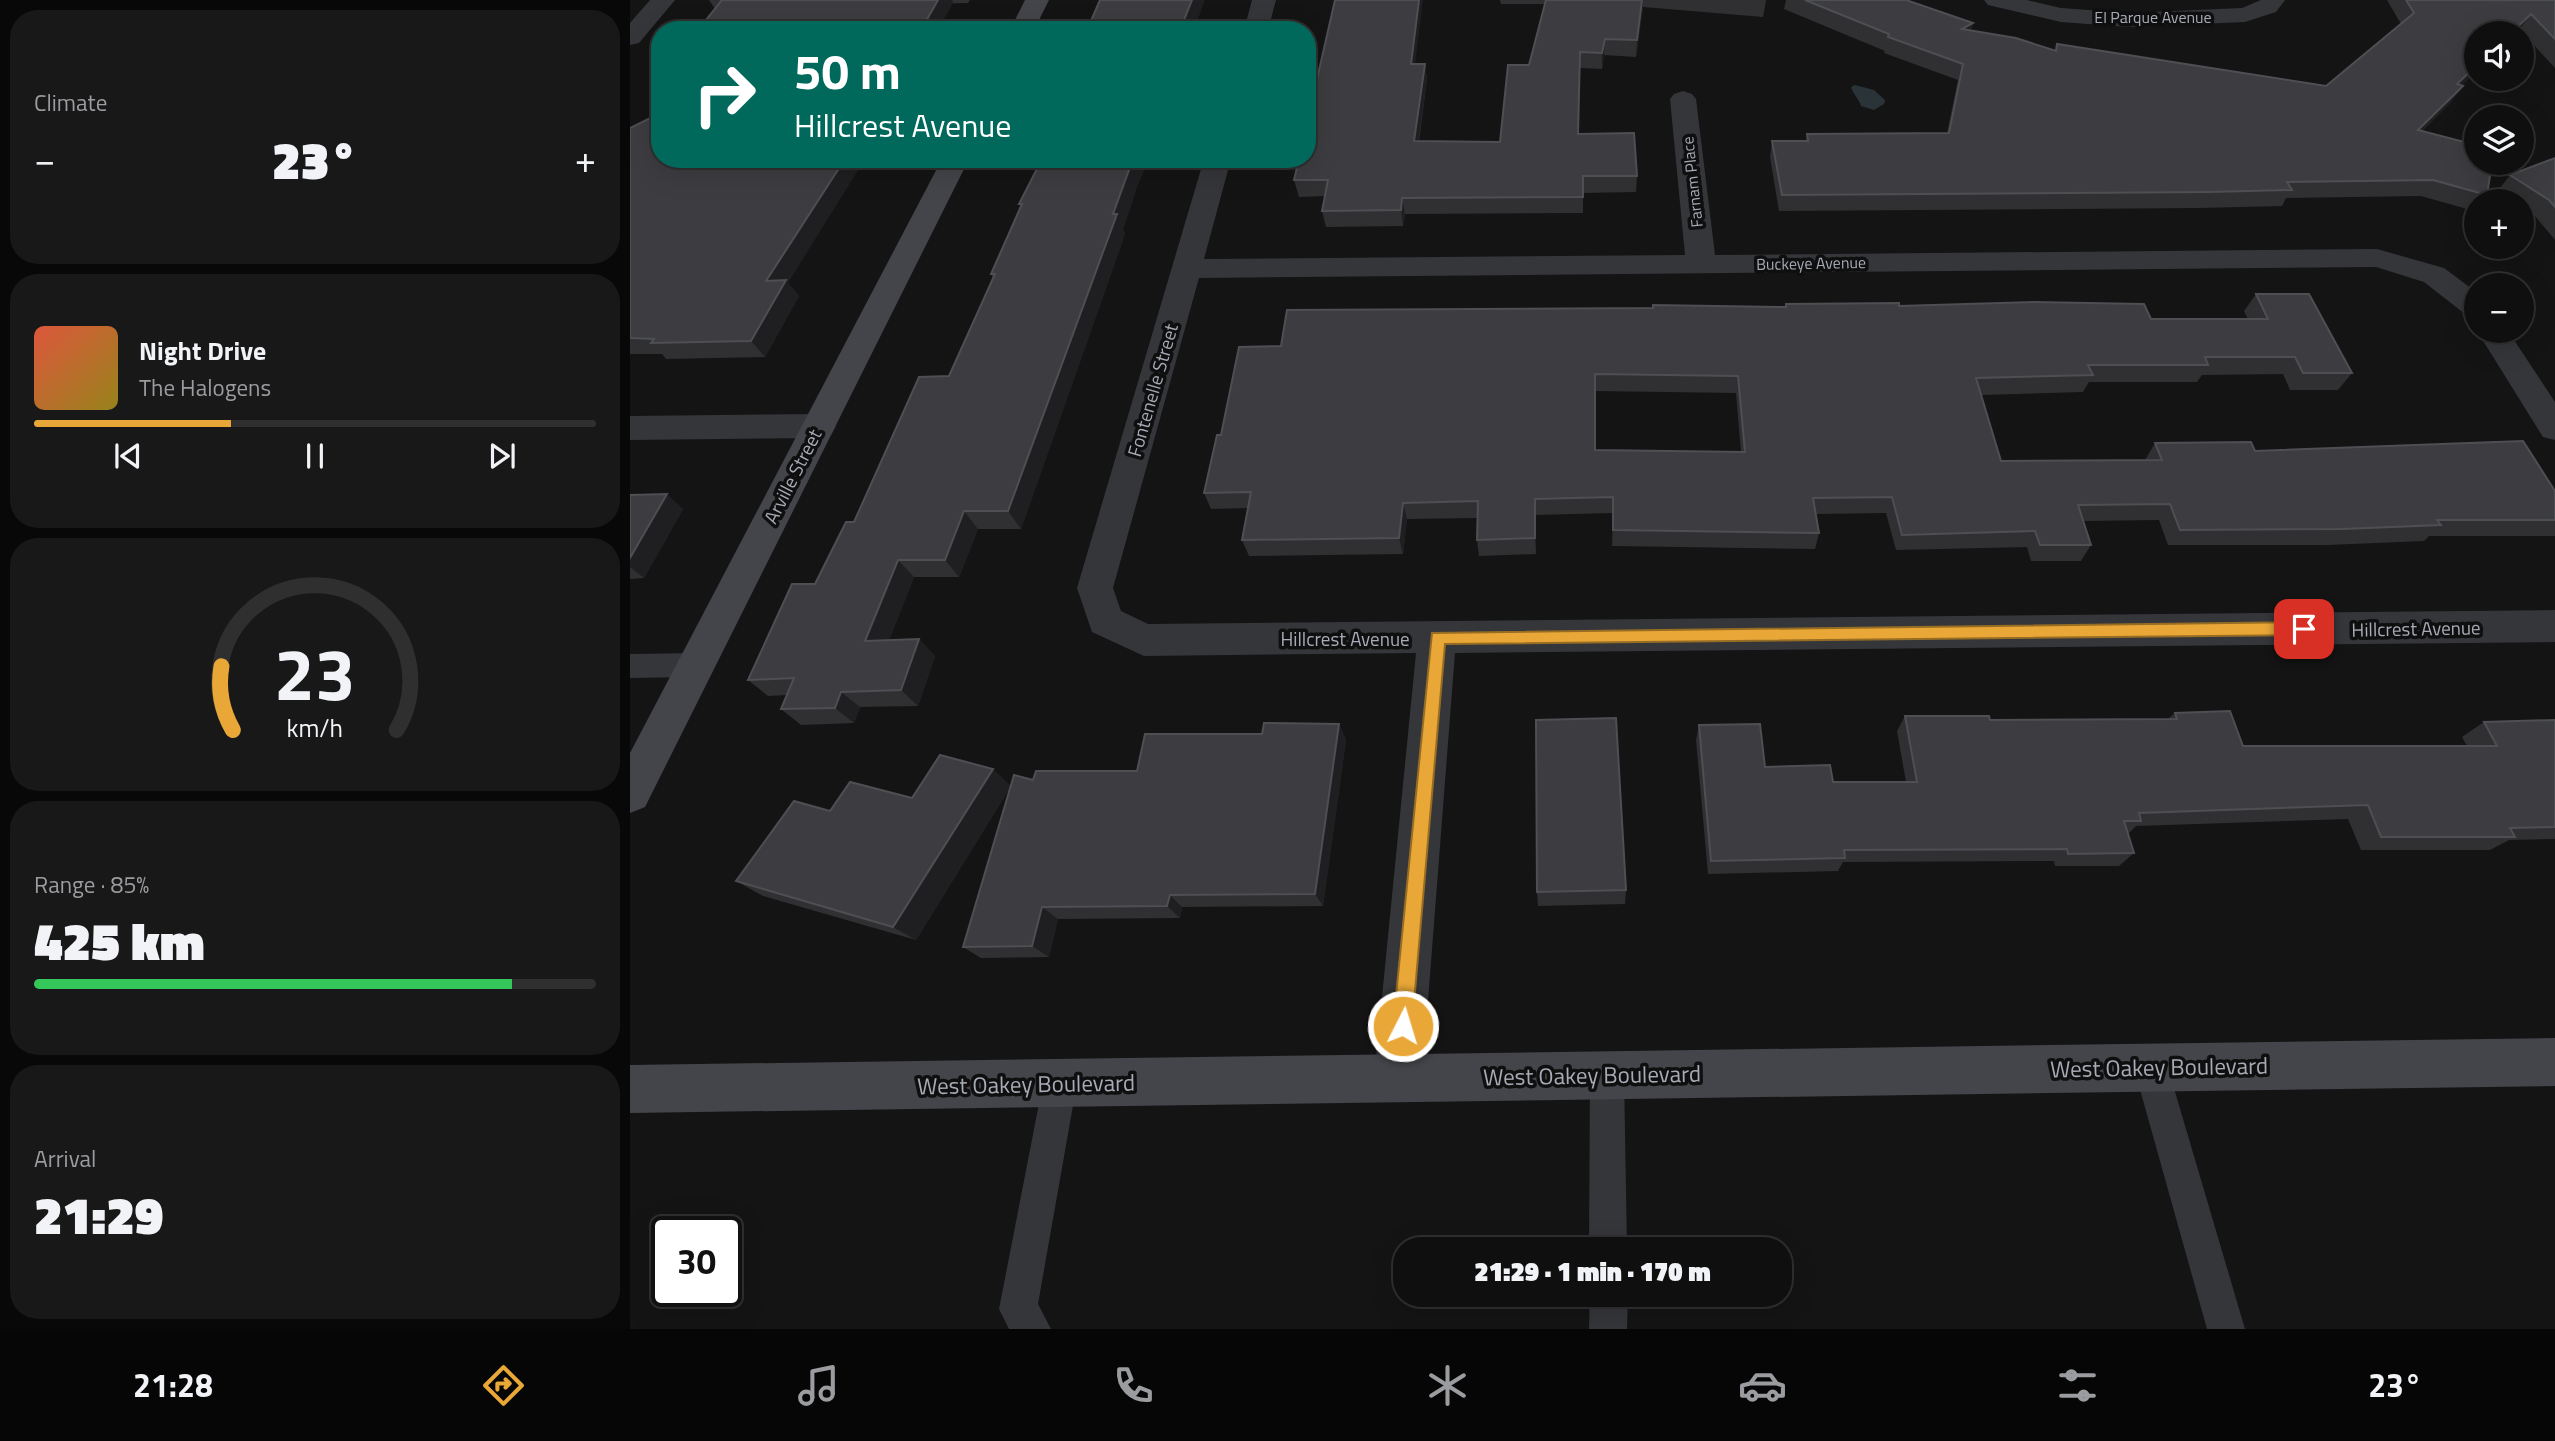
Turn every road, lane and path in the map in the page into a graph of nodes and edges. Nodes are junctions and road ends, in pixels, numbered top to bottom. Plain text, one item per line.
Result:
1 (663, 0) edge
2 (1038, 0) edge
3 (1264, 0) edge
4 (1996, 0) edge
5 (2270, 4) edge
6 (1027, 21) edge
7 (1258, 21) edge
8 (630, 38) edge
9 (1683, 99) dead end
10 (951, 168) edge
11 (1215, 168) edge
12 (1701, 264) junction
13 (1186, 270) junction
14 (2464, 298) edge
15 (2500, 343) edge
16 (819, 426) junction
17 (630, 428) edge
18 (2555, 428) edge
19 (1105, 621) joint
20 (2555, 626) edge
21 (1437, 638) junction
22 (695, 665) junction
23 (630, 666) edge
24 (630, 794) edge
25 (2555, 1062) edge
26 (2151, 1068) junction
27 (1607, 1075) junction
28 (1398, 1078) junction
29 (1060, 1083) junction
30 (630, 1089) edge
31 (1608, 1237) edge
32 (1609, 1307) edge
33 (1032, 1329) edge
34 (1608, 1329) edge
35 (2226, 1329) edge

1 - 8 street
2 - 6 main road
3 - 7 street
4 - 5 street, El Parque Avenue
9 - 12 street, Farnam Place
10 - 16 main road, Arville Street
11 - 13 street, Fontenelle Street
12 - 13 street, Buckeye Avenue
12 - 14 street, Buckeye Avenue
13 - 19 street, Fontenelle Street
15 - 18 street
16 - 17 street
16 - 22 main road, Arville Street
19 - 21 street, Hillcrest Avenue
20 - 21 street, Hillcrest Avenue
21 - 28 street
22 - 23 lane
22 - 24 main road, Arville Street
25 - 26 main road, West Oakey Boulevard
26 - 27 main road, West Oakey Boulevard
26 - 35 lane
27 - 28 main road, West Oakey Boulevard
27 - 31 lane
28 - 29 main road, West Oakey Boulevard
29 - 30 main road, West Oakey Boulevard
29 - 33 lane
32 - 34 lane

